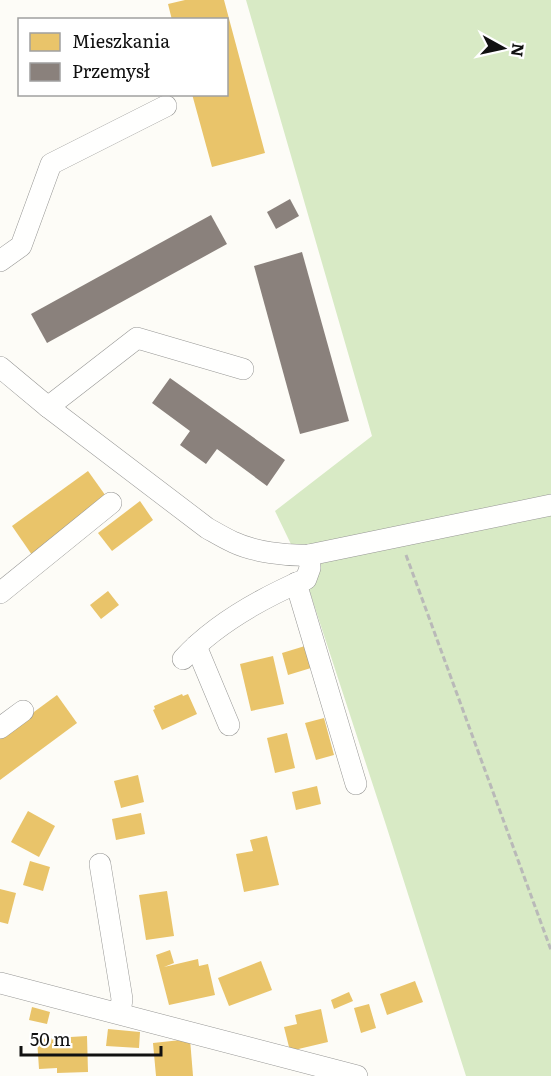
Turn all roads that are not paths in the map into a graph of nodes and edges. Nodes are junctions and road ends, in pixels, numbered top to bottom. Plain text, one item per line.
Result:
1 (166, 106) dead end
2 (0, 261) edge
3 (0, 367) edge
4 (243, 369) dead end
5 (48, 407) junction
6 (111, 503) dead end
7 (551, 505) edge
8 (309, 555) junction
9 (296, 584) junction
10 (0, 593) edge
11 (23, 711) dead end
12 (229, 725) dead end
13 (0, 728) edge
14 (356, 784) dead end
15 (100, 864) dead end
16 (0, 983) edge
17 (120, 1013) junction
18 (357, 1076) edge

1 - 2 street
3 - 5 street
4 - 5 street
5 - 8 street
6 - 10 street
7 - 8 street
8 - 9 street
9 - 12 street
9 - 14 street
11 - 13 street
15 - 17 street
16 - 17 street
17 - 18 street

